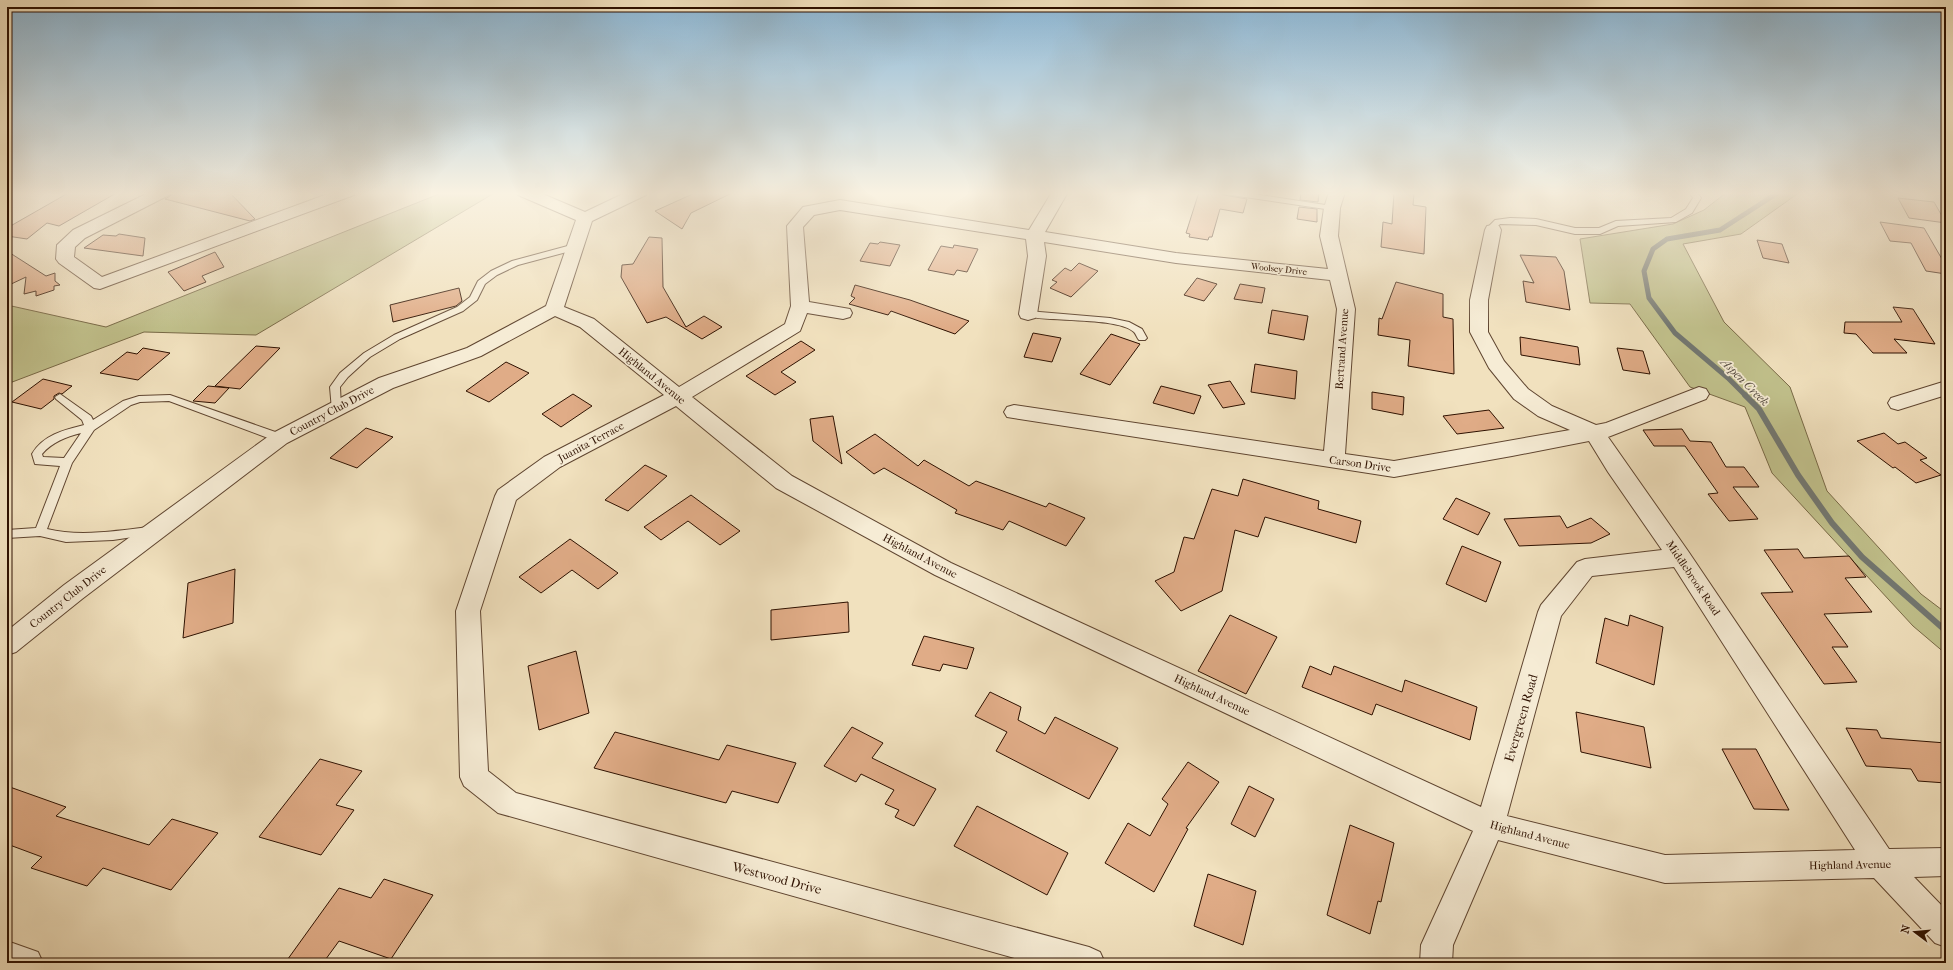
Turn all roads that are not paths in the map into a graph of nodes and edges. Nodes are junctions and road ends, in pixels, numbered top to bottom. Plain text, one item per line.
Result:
1 (75, 237) edge
2 (226, 237) edge
3 (578, 237) edge
4 (796, 237) edge
5 (1034, 237) edge
6 (1042, 237) edge
7 (1329, 237) edge
8 (1492, 237) edge
9 (575, 247) junction
10 (1339, 276) junction
11 (800, 306) junction
12 (554, 309) junction
13 (843, 313) dead end
14 (1028, 314) joint
15 (1142, 338) dead end
16 (1946, 388) edge
17 (1699, 394) dead end
18 (677, 396) junction
19 (60, 398) dead end
20 (1898, 403) dead end
21 (336, 408) junction
22 (1014, 412) dead end
23 (90, 427) junction
24 (1594, 432) junction
25 (280, 438) junction
26 (1334, 461) junction
27 (67, 462) junction
28 (155, 530) junction
29 (40, 532) junction
30 (7, 534) edge
31 (1680, 557) junction
32 (7, 644) edge
33 (474, 777) joint
34 (1490, 825) junction
35 (1946, 862) edge
36 (1882, 865) junction
37 (1946, 932) edge
38 (7, 957) edge
39 (26, 963) edge
40 (1089, 963) edge
41 (1436, 963) edge

1 - 2 street
3 - 9 street
4 - 11 street, Juanita Terrace
5 - 14 street
6 - 10 street, Woolsey Drive
7 - 10 street, Bertrand Avenue
8 - 24 street
9 - 12 street
9 - 21 lane
10 - 26 street, Bertrand Avenue
11 - 13 street
11 - 18 street, Juanita Terrace
12 - 18 street, Highland Avenue
12 - 21 street, Country Club Drive
14 - 15 lane
16 - 20 street
17 - 24 street, Carson Drive
18 - 33 street, Juanita Terrace
18 - 34 street, Highland Avenue
19 - 23 lane
21 - 25 street, Country Club Drive
22 - 26 street, Carson Drive
23 - 25 lane
23 - 27 lane
23 - 27 lane
24 - 26 street, Carson Drive
24 - 31 street, Middlebrook Road
25 - 28 street, Country Club Drive
27 - 29 lane
28 - 29 lane
28 - 32 street, Country Club Drive
29 - 30 lane
31 - 34 street, Evergreen Road
31 - 36 street, Middlebrook Road
33 - 40 street, Westwood Drive
34 - 36 street, Highland Avenue
34 - 41 street, Evergreen Road
35 - 36 street, Highland Avenue
36 - 37 street, Middlebrook Road
38 - 39 street

